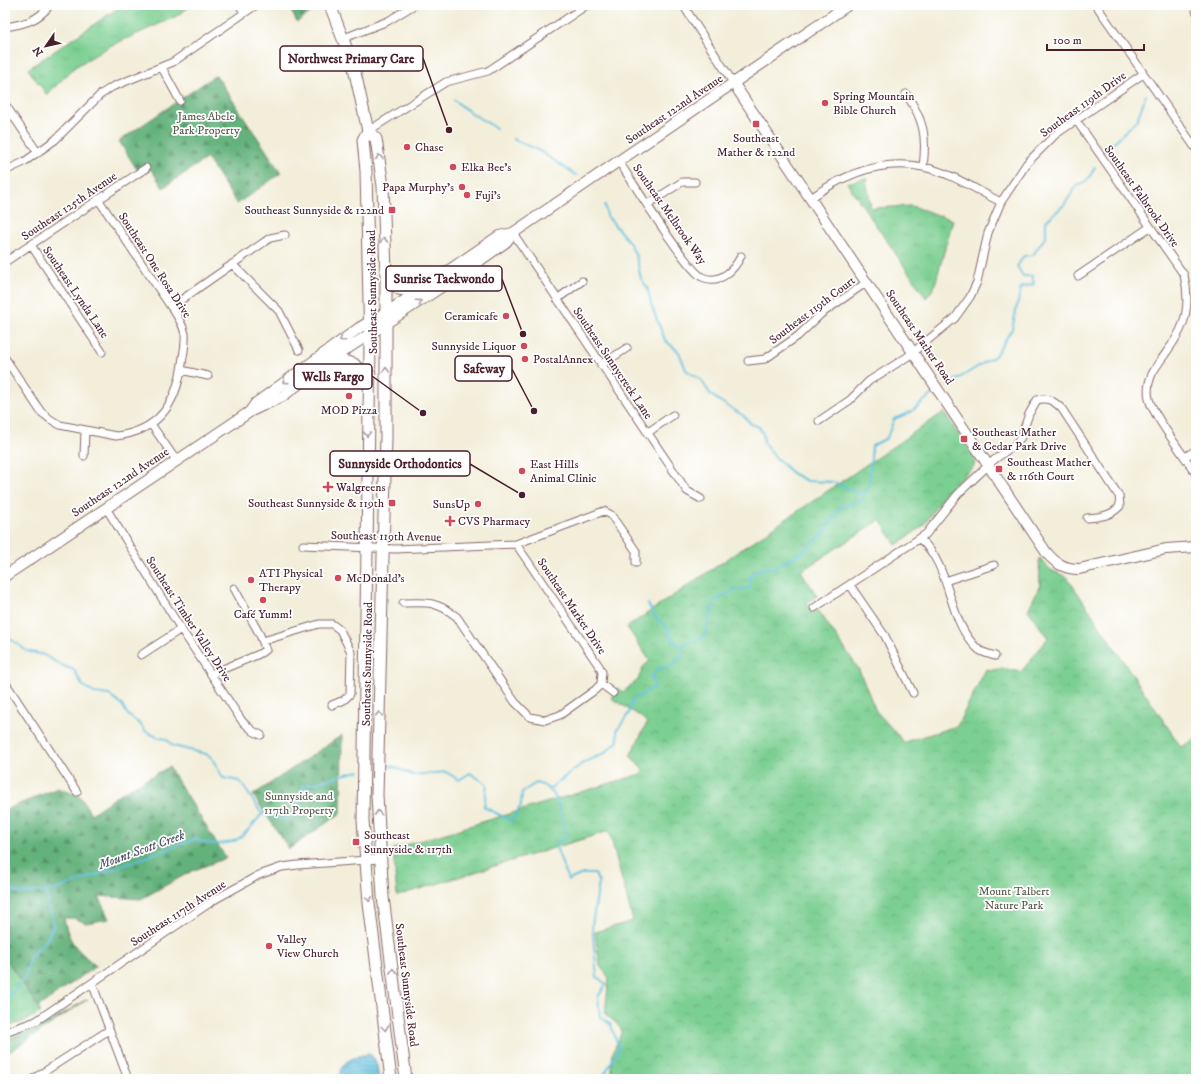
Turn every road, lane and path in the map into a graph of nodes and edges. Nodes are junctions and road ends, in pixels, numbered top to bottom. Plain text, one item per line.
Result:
1 (50, 5) edge
2 (239, 5) edge
3 (256, 5) edge
4 (330, 5) edge
5 (414, 5) edge
6 (587, 5) edge
7 (683, 5) edge
8 (848, 5) edge
9 (1096, 5) edge
10 (244, 12) junction
11 (5, 27) edge
12 (344, 38) junction
13 (162, 68) junction
14 (1143, 74) junction
15 (734, 84) junction
16 (906, 94) dead end
17 (180, 101) dead end
18 (5, 104) edge
19 (1076, 120) junction
20 (368, 131) junction
21 (1196, 149) edge
22 (38, 153) junction
23 (619, 162) junction
24 (923, 167) junction
25 (146, 168) dead end
26 (5, 171) edge
27 (366, 171) junction
28 (695, 182) dead end
29 (383, 186) junction
30 (811, 198) junction
31 (98, 199) junction
32 (1001, 202) junction
33 (648, 204) junction
34 (1150, 227) junction
35 (513, 233) junction
36 (285, 235) dead end
37 (31, 245) junction
38 (477, 252) junction
39 (741, 256) dead end
40 (5, 262) edge
41 (232, 264) junction
42 (386, 273) junction
43 (458, 276) junction
44 (1078, 276) dead end
45 (582, 281) dead end
46 (867, 282) junction
47 (418, 292) junction
48 (557, 299) junction
49 (171, 307) junction
50 (386, 318) junction
51 (369, 322) junction
52 (1191, 324) dead end
53 (1188, 332) dead end
54 (370, 334) junction
55 (627, 348) dead end
56 (299, 350) dead end
57 (913, 351) junction
58 (102, 352) dead end
59 (333, 358) junction
60 (748, 360) dead end
61 (6, 362) edge
62 (602, 365) junction
63 (181, 370) junction
64 (208, 376) dead end
65 (368, 381) junction
66 (251, 411) junction
67 (672, 415) dead end
68 (818, 421) dead end
69 (151, 424) junction
70 (85, 431) junction
71 (647, 433) junction
72 (1196, 450) edge
73 (84, 456) dead end
74 (1185, 457) junction
75 (176, 460) junction
76 (989, 465) junction
77 (1196, 474) edge
78 (701, 499) dead end
79 (106, 508) junction
80 (1087, 518) dead end
81 (920, 539) junction
82 (516, 544) junction
83 (303, 545) dead end
84 (1196, 547) edge
85 (368, 548) junction
86 (383, 549) junction
87 (636, 563) dead end
88 (994, 565) dead end
89 (6, 574) edge
90 (945, 582) junction
91 (850, 585) junction
92 (234, 588) dead end
93 (403, 603) dead end
94 (814, 608) dead end
95 (181, 629) junction
96 (263, 641) junction
97 (141, 655) dead end
98 (995, 656) dead end
99 (211, 674) junction
100 (5, 682) edge
101 (601, 684) junction
102 (613, 693) dead end
103 (912, 693) dead end
104 (332, 705) dead end
105 (261, 735) dead end
106 (77, 792) dead end
107 (380, 859) junction
108 (366, 860) junction
109 (92, 983) junction
110 (109, 1030) junction
111 (5, 1032) edge
112 (33, 1079) edge
113 (128, 1079) edge
114 (391, 1079) edge
115 (406, 1079) edge

1 - 11 street
2 - 10 street
3 - 10 street
4 - 12 main road, Southeast Sunnyside Road
5 - 12 street
6 - 20 street
7 - 15 street, Southeast Mather Road
8 - 15 main road, Southeast 122nd Avenue
9 - 14 street
10 - 13 street
12 - 20 main road, Southeast Sunnyside Road
13 - 17 street
13 - 22 street
14 - 19 street, Southeast 119th Drive
14 - 21 street
15 - 23 main road, Southeast 122nd Avenue
15 - 30 main road, Southeast Mather Road
16 - 24 street
18 - 22 street
19 - 32 street, Southeast 119th Drive
19 - 34 street, Southeast Falbrook Drive
20 - 27 main road, Southeast Sunnyside Road
29 -> 20 main road, Southeast Sunnyside Road
22 - 26 street
23 - 33 street, Southeast Melbrook Way
23 - 35 main road, Southeast 122nd Avenue
24 - 30 street
24 - 32 street
25 - 31 street, Southeast 125th Avenue
27 - 29 main road
27 - 51 main road, Southeast Sunnyside Road
28 - 33 street
42 -> 29 main road, Southeast Sunnyside Road
30 - 46 main road, Southeast Mather Road
31 - 37 street, Southeast 125th Avenue
31 - 49 street, Southeast One Rosa Drive
32 - 57 street, Southeast 119th Drive
33 - 39 street, Southeast Melbrook Way
34 - 44 street
34 - 52 street, Southeast Falbrook Drive
35 - 38 main road, Southeast 122nd Avenue
35 - 43 main road, Southeast 122nd Avenue
35 - 48 street, Southeast Sunnycreek Lane
36 - 41 street
37 - 40 street, Southeast 125th Avenue
37 - 58 street, Southeast Lynda Lane
38 - 43 main road
38 - 47 main road, Southeast 122nd Avenue
41 - 49 street
41 - 56 street
42 - 47 main road
42 - 50 main road, Southeast Sunnyside Road
50 -> 43 main road, Southeast 122nd Avenue
45 - 48 street
46 - 57 main road, Southeast Mather Road
46 - 60 street, Southeast 119th Court
47 - 50 main road, Southeast 122nd Avenue
48 - 62 street, Southeast Sunnycreek Lane
49 - 63 street, Southeast One Rosa Drive
50 - 51 main road, Southeast 122nd Avenue
50 - 54 main road, Southeast 122nd Avenue
86 -> 50 main road, Southeast Sunnyside Road
51 - 54 main road, Southeast Sunnyside Road
51 -> 66 main road, Southeast 122nd Avenue
53 - 74 street
54 - 59 main road, Southeast 122nd Avenue
54 - 65 main road, Southeast Sunnyside Road
55 - 62 street
57 - 68 street, Southeast 119th Drive
57 - 76 main road, Southeast Mather Road
59 - 65 main road
59 - 66 main road, Southeast 122nd Avenue
61 - 70 street
62 - 71 street, Southeast Sunnycreek Lane
63 - 64 street
63 - 69 street, Southeast One Rosa Drive
65 -> 85 main road, Southeast Sunnyside Road
66 - 75 main road, Southeast 122nd Avenue
67 - 71 street
69 - 70 street
69 - 75 street
70 - 73 street
71 - 78 street, Southeast Sunnycreek Lane
72 - 74 street
74 - 77 street
75 - 79 main road, Southeast 122nd Avenue
76 - 80 street
76 - 81 street
76 - 84 main road, Southeast Mather Road
79 - 89 main road, Southeast 122nd Avenue
79 - 95 street, Southeast Timber Valley Drive
81 - 90 street
81 - 91 street
82 - 86 street, Southeast 119th Avenue
82 - 87 street
82 - 101 street, Southeast Market Drive
83 - 85 street, Southeast 119th Avenue
85 - 86 street, Southeast 119th Avenue
85 - 108 main road, Southeast Sunnyside Road
107 -> 86 main road, Southeast Sunnyside Road
88 - 90 street
90 - 98 street
91 - 94 street
91 - 103 street
92 - 96 street
93 - 101 street
95 - 97 street
95 - 99 street, Southeast Timber Valley Drive
96 - 99 street
96 - 104 street
99 - 105 street, Southeast Timber Valley Drive
100 - 106 street
101 - 102 street
107 - 108 street, Southeast 117th Avenue
115 -> 107 main road, Southeast Sunnyside Road
108 - 109 street, Southeast 117th Avenue
108 -> 114 main road, Southeast Sunnyside Road
109 - 110 street
109 - 111 street, Southeast 117th Avenue
110 - 112 street
110 - 113 street

